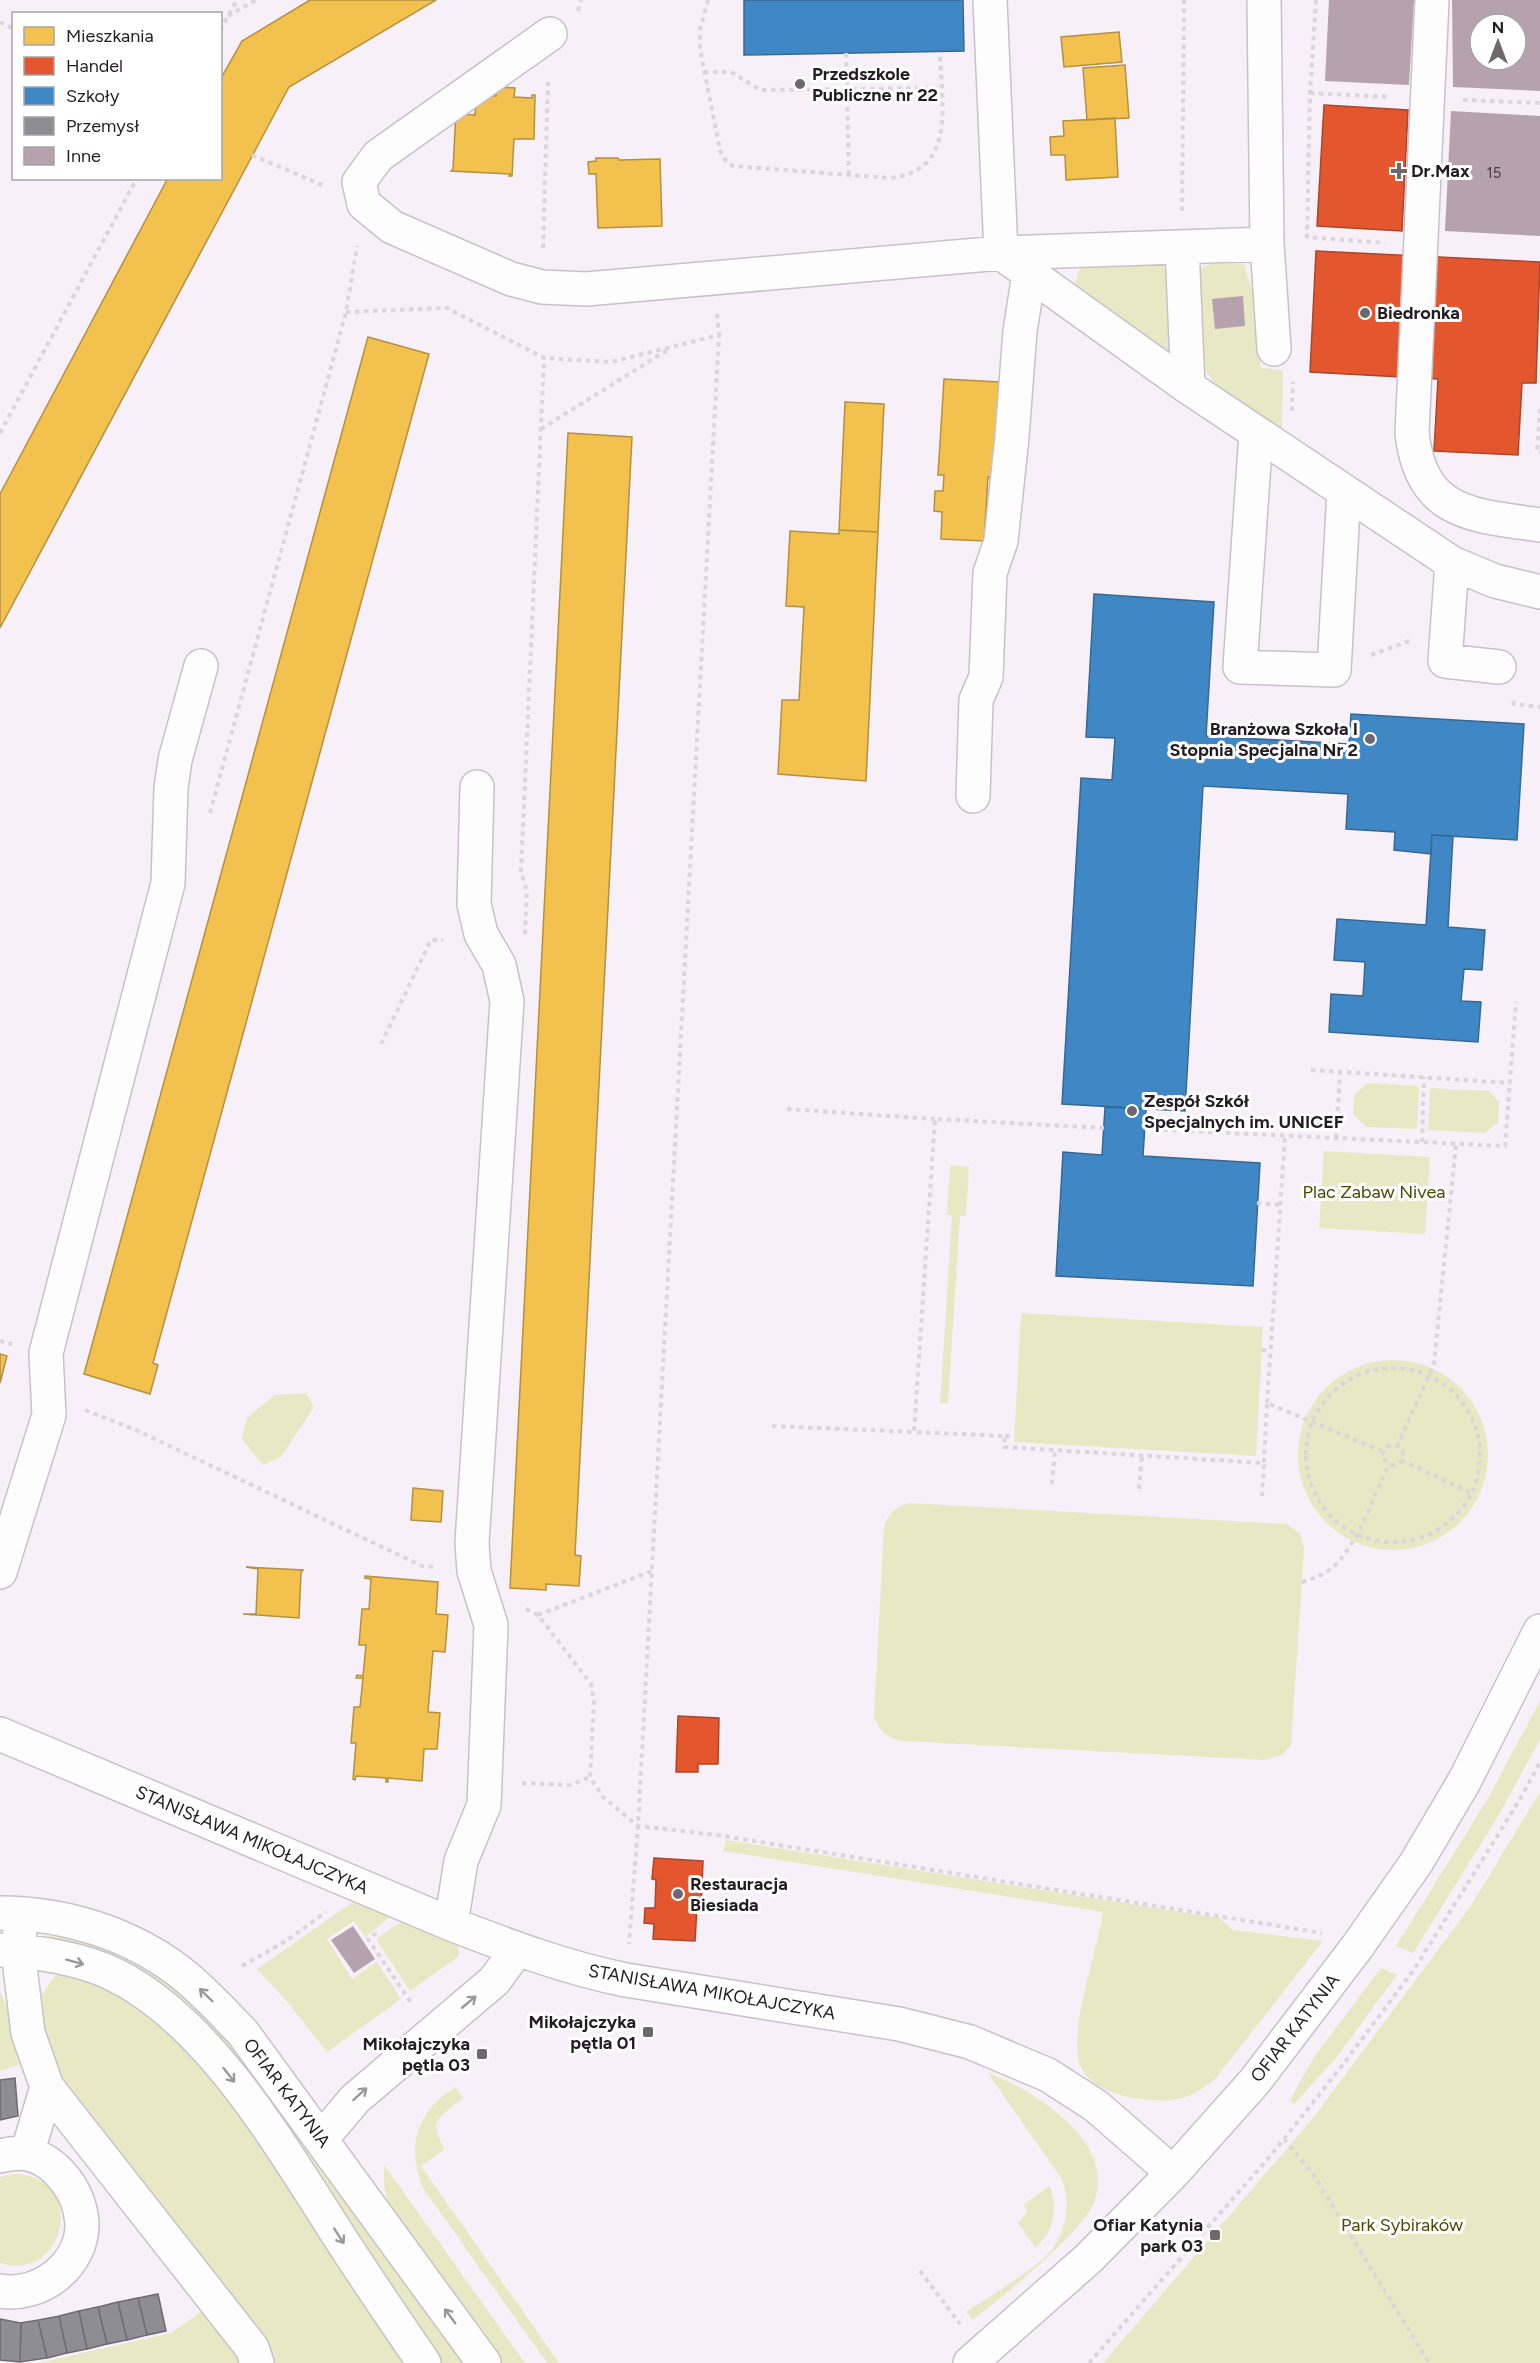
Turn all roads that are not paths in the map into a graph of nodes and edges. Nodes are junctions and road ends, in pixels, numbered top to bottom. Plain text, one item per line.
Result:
1 (990, 0) edge
2 (1264, 0) edge
3 (1432, 0) edge
4 (550, 34) road end
5 (1267, 244) junction
6 (1182, 247) junction
7 (1001, 254) junction
8 (1029, 274) junction
9 (1274, 349) dead end
10 (1188, 387) junction
11 (1256, 433) junction
12 (1344, 491) junction
13 (1540, 525) edge
14 (1452, 563) junction
15 (1540, 592) edge
16 (201, 666) dead end
17 (1499, 667) dead end
18 (477, 788) dead end
19 (973, 796) dead end
20 (0, 1572) edge
21 (1540, 1631) edge
22 (0, 1734) edge
23 (10, 1913) edge
24 (451, 1924) junction
25 (518, 1949) junction
26 (9, 1951) edge
27 (47, 2087) junction
28 (322, 2138) junction
29 (14, 2155) edge
30 (1173, 2173) junction
31 (0, 2291) edge
32 (257, 2363) edge
33 (423, 2363) edge
34 (484, 2363) edge
35 (970, 2363) edge

1 - 7 street
2 - 5 street
3 - 13 street
4 - 7 street
5 - 6 street
5 - 9 street
6 - 7 street
6 - 10 street
7 - 8 street
8 - 10 street
8 - 19 street
10 - 11 street
11 - 12 street
11 - 12 street
12 - 14 street
14 - 15 street
14 - 17 street
16 - 20 street
18 - 24 street
21 - 30 street, OFIAR KATYNIA
22 - 24 street, STANISŁAWA MIKOŁAJCZYKA
23 - 26 street
28 -> 23 street, OFIAR KATYNIA
24 - 25 street, STANISŁAWA MIKOŁAJCZYKA
28 -> 25 street
25 - 30 street, STANISŁAWA MIKOŁAJCZYKA
26 - 27 street
26 -> 33 street, OFIAR KATYNIA
27 - 29 street
27 - 32 street
34 -> 28 street, OFIAR KATYNIA
29 - 31 street
30 - 35 street, OFIAR KATYNIA

